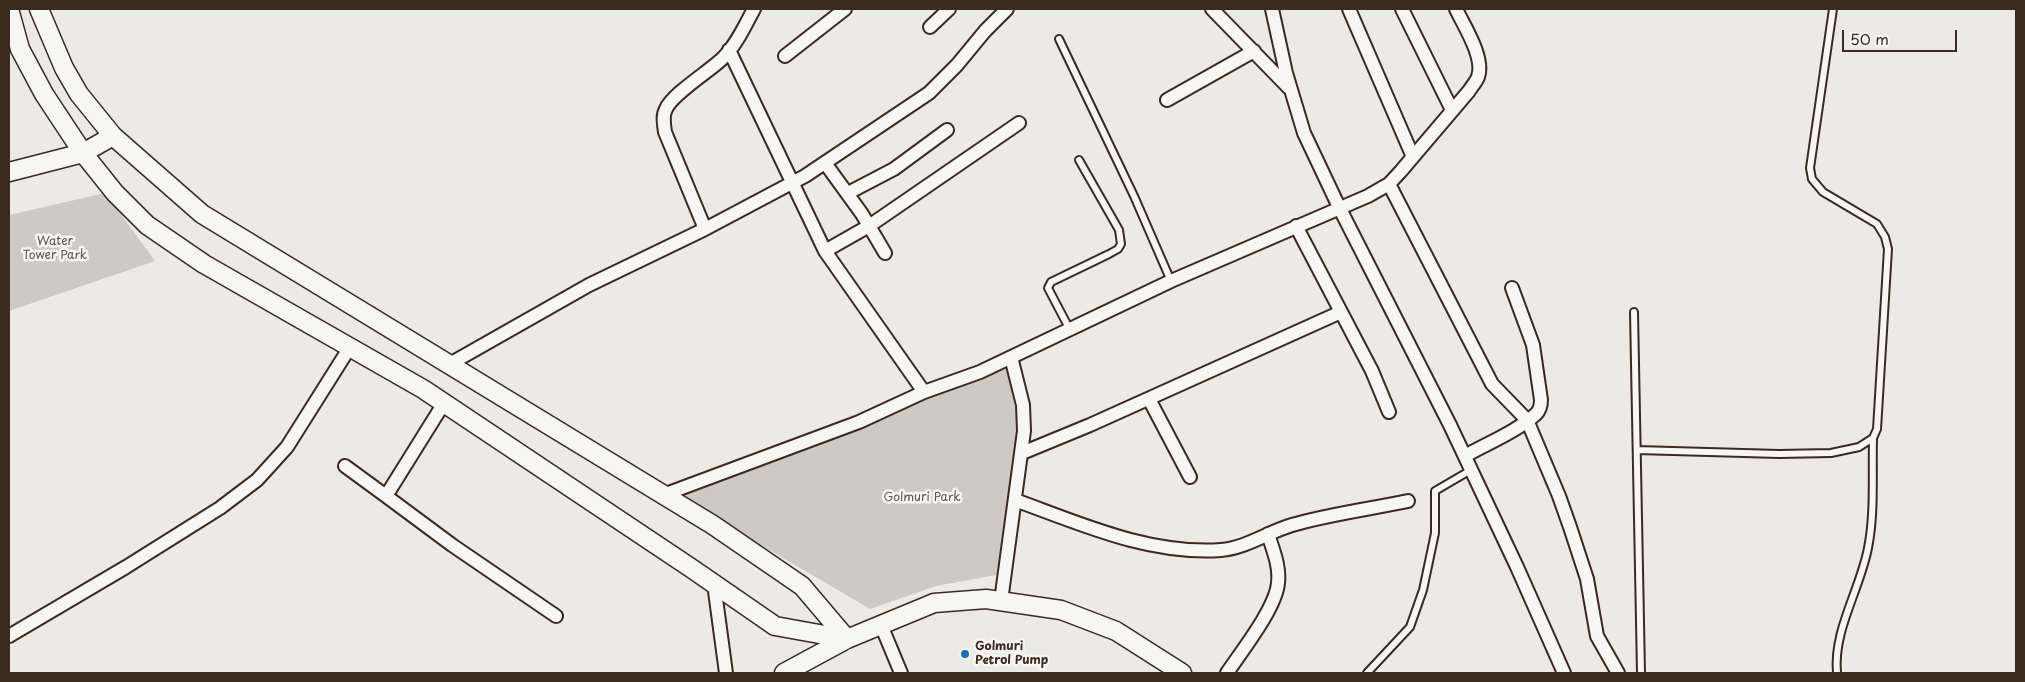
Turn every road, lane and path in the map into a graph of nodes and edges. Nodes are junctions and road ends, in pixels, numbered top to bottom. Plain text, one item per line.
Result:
1 (9, 9) edge
2 (39, 9) edge
3 (754, 9) edge
4 (845, 9) edge
5 (949, 9) edge
6 (1008, 9) edge
7 (1212, 9) edge
8 (1272, 9) edge
9 (1349, 9) edge
10 (1402, 9) edge
11 (1456, 9) edge
12 (1833, 9) edge
13 (930, 27) dead end
14 (1059, 39) dead end
15 (729, 50) junction
16 (1254, 51) junction
17 (785, 56) dead end
18 (1291, 90) junction
19 (1167, 100) dead end
20 (1452, 110) junction
21 (1019, 123) dead end
22 (947, 130) dead end
23 (113, 136) junction
24 (83, 152) junction
25 (1413, 158) junction
26 (1080, 160) dead end
27 (825, 163) junction
28 (9, 172) edge
29 (792, 184) junction
30 (1389, 184) junction
31 (848, 193) junction
32 (1339, 207) junction
33 (869, 226) junction
34 (1296, 226) junction
35 (705, 229) junction
36 (825, 250) junction
37 (885, 253) dead end
38 (1171, 281) junction
39 (1512, 288) dead end
40 (1341, 312) junction
41 (1634, 312) dead end
42 (1069, 328) junction
43 (350, 347) junction
44 (1011, 357) junction
45 (448, 365) junction
46 (924, 392) junction
47 (1148, 399) junction
48 (444, 403) junction
49 (1389, 412) dead end
50 (1526, 420) junction
51 (1873, 438) junction
52 (1637, 450) junction
53 (1022, 453) junction
54 (1465, 456) junction
55 (345, 466) dead end
56 (1471, 470) junction
57 (1190, 477) dead end
58 (663, 495) junction
59 (386, 496) junction
60 (1015, 500) junction
61 (1408, 501) dead end
62 (1268, 534) junction
63 (714, 584) junction
64 (1000, 601) junction
65 (556, 616) dead end
66 (881, 625) junction
67 (9, 636) edge
68 (846, 639) junction
69 (803, 669) edge
70 (1176, 671) edge
71 (726, 673) edge
72 (784, 673) edge
73 (901, 673) edge
74 (1227, 673) edge
75 (1367, 673) edge
76 (1564, 673) edge
77 (1618, 673) edge
78 (1641, 673) edge
79 (1837, 673) edge

1 - 24 street
2 - 23 street
3 - 15 street
4 - 17 street
5 - 13 street
6 - 27 street
7 - 16 street
8 - 18 street
9 - 25 street
10 - 20 street
11 - 20 street
12 - 51 lane
14 - 38 lane
15 - 29 street
15 - 35 street
16 - 18 street
16 - 19 street
18 - 32 street
20 - 25 street
21 - 33 street
22 - 31 street
23 - 24 street
23 - 45 street
24 - 28 street
24 - 43 street
25 - 30 street
26 - 42 lane
27 - 29 street
27 - 31 street
29 - 35 street
29 - 36 street
30 - 32 street
30 - 50 street
31 - 33 street
32 - 34 street
32 - 54 street
33 - 36 street
33 - 37 street
34 - 38 street
34 - 40 street
35 - 45 street
36 - 46 street
38 - 42 street
39 - 50 street
40 - 47 street
40 - 49 street
41 - 52 lane
42 - 44 street
43 - 48 street
43 - 67 street
44 - 46 street
44 - 53 street
45 - 58 street
46 - 58 street
47 - 53 street
47 - 57 street
48 - 59 street
48 - 63 street
50 - 54 street
50 - 77 street
51 - 52 lane
51 - 79 lane
52 - 78 lane
53 - 60 street
54 - 56 street
55 - 59 street
56 - 75 lane
56 - 76 street
58 - 68 street
59 - 65 street
60 - 62 street
60 - 64 street
61 - 62 street
62 - 74 street
63 - 68 street
63 - 71 street
64 - 66 street
64 - 70 street
66 - 68 street
66 - 73 street
68 - 69 street
69 - 72 street

